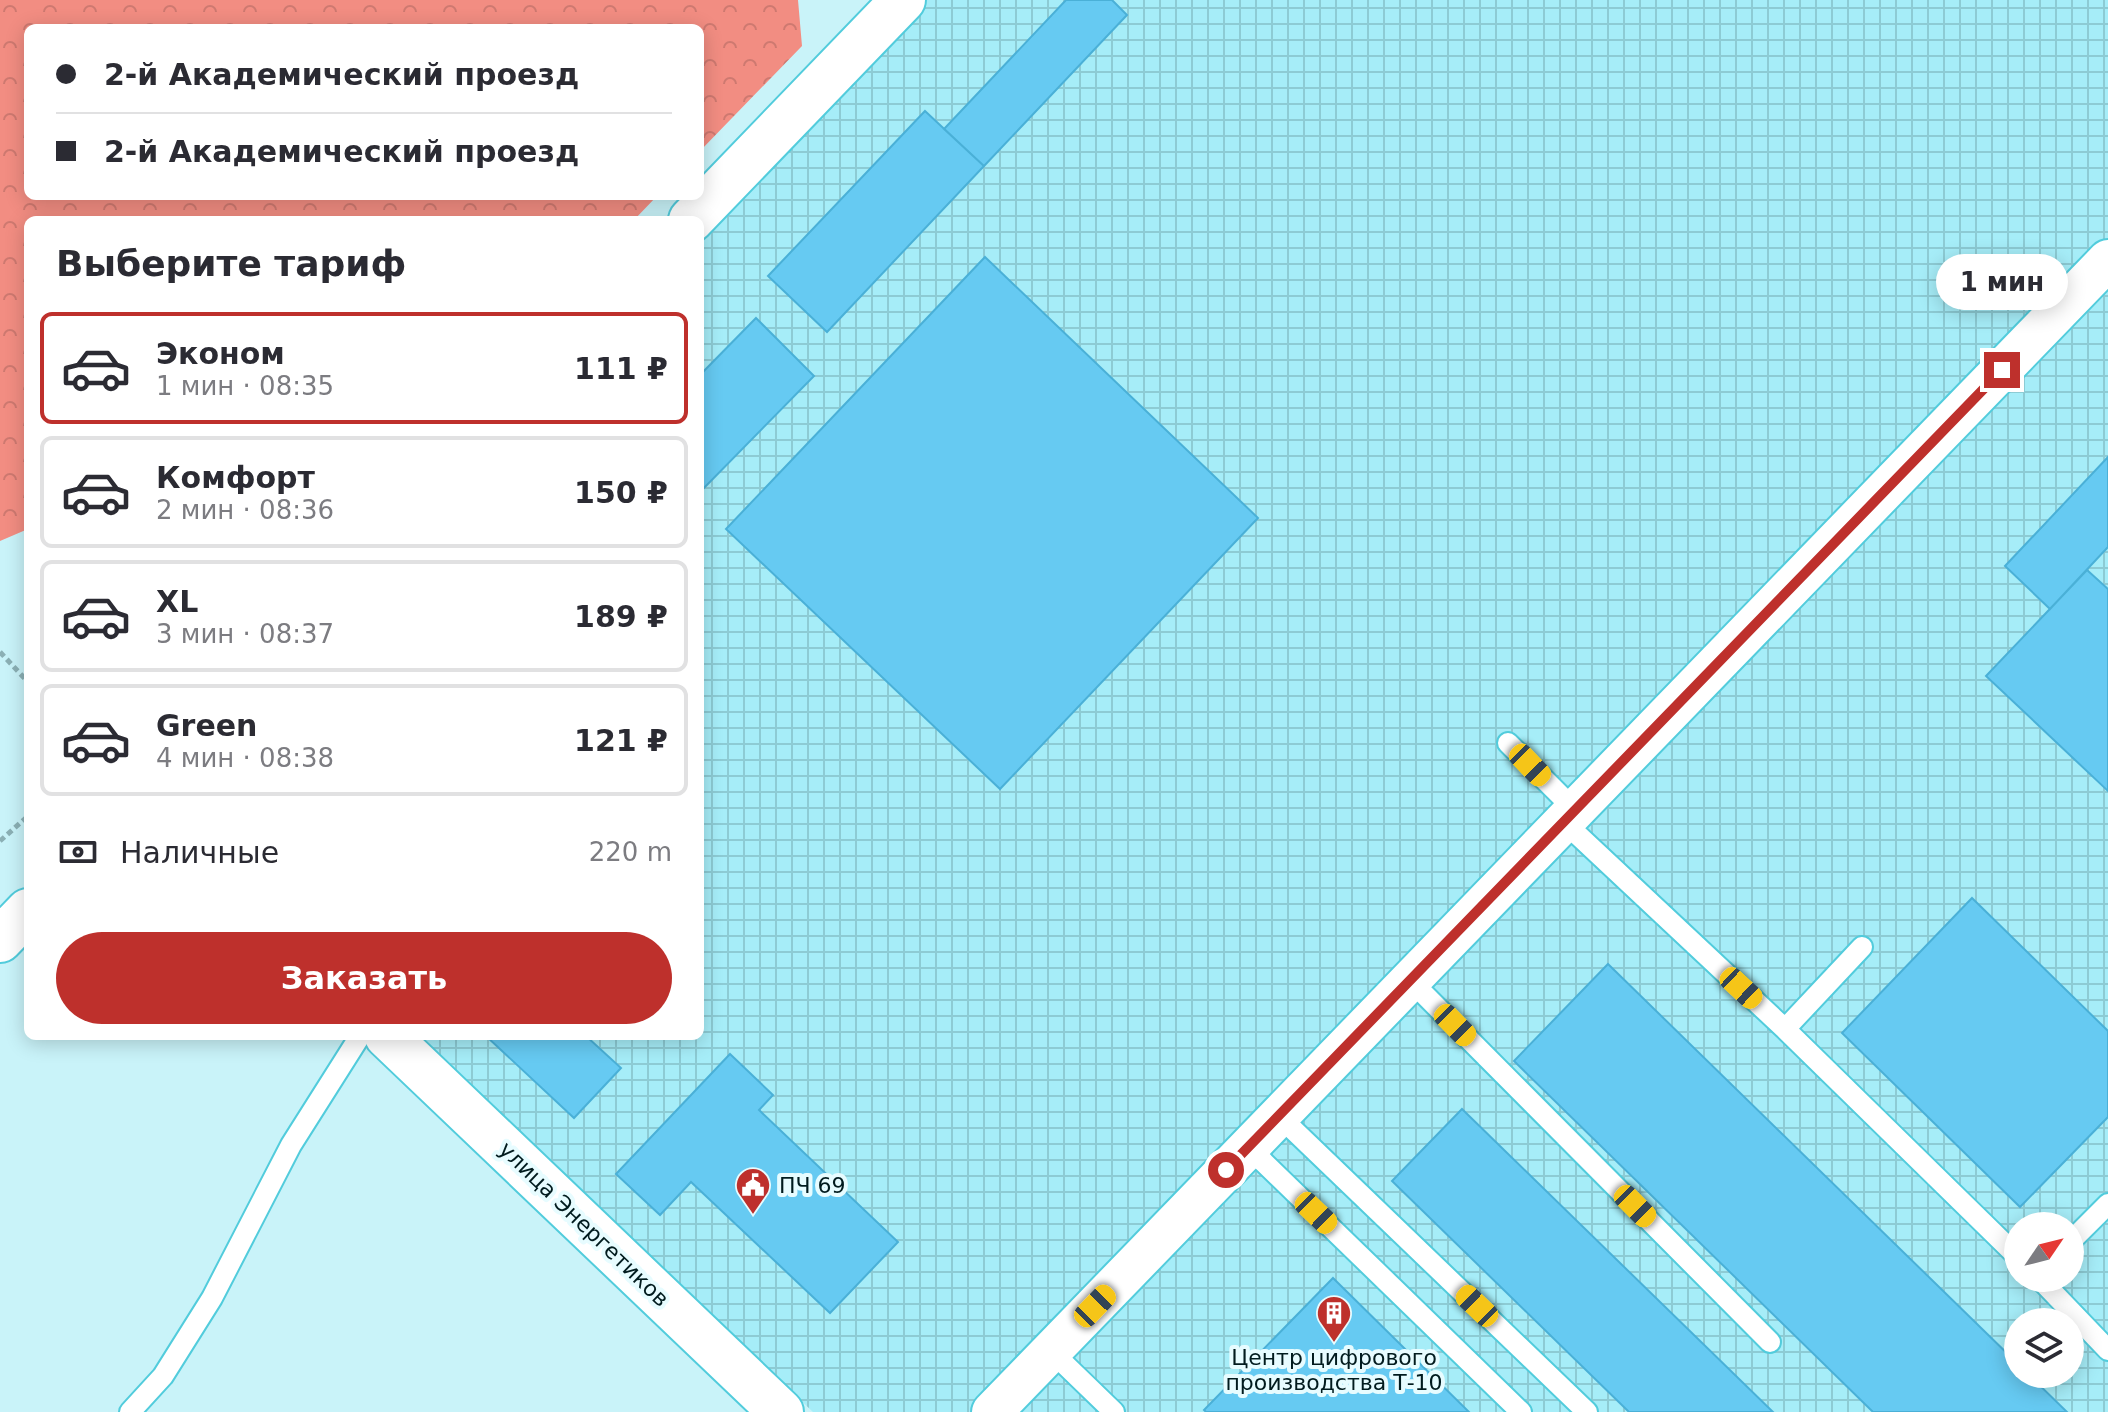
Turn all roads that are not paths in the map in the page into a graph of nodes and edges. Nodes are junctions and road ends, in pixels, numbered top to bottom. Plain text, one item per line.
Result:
1 (903, 0) edge
2 (695, 216) edge
3 (2108, 260) edge
4 (1508, 743) dead end
5 (1569, 816) junction
6 (24, 915) edge
7 (0, 940) edge
8 (1862, 947) dead end
9 (1410, 980) junction
10 (1785, 1029) junction
11 (357, 1040) edge
12 (391, 1040) edge
13 (1279, 1116) junction
14 (1248, 1147) junction
15 (2108, 1204) edge
16 (2084, 1228) edge
17 (2004, 1243) edge
18 (2052, 1292) edge
19 (1770, 1342) dead end
20 (2108, 1350) edge
21 (1051, 1351) junction
22 (130, 1412) edge
23 (781, 1412) edge
24 (992, 1412) edge
25 (1114, 1412) edge
26 (1521, 1412) edge
27 (1587, 1412) edge

1 - 2 street
3 - 5 street
4 - 5 lane
5 - 9 street
5 - 10 lane
6 - 7 street
8 - 10 lane
9 - 13 street
9 - 19 lane
10 - 17 lane
11 - 22 lane
12 - 23 street, улица Энергетиков
13 - 14 street
13 - 27 lane
14 - 21 street
14 - 26 lane
15 - 16 lane
18 - 20 lane
21 - 24 street
21 - 25 lane

